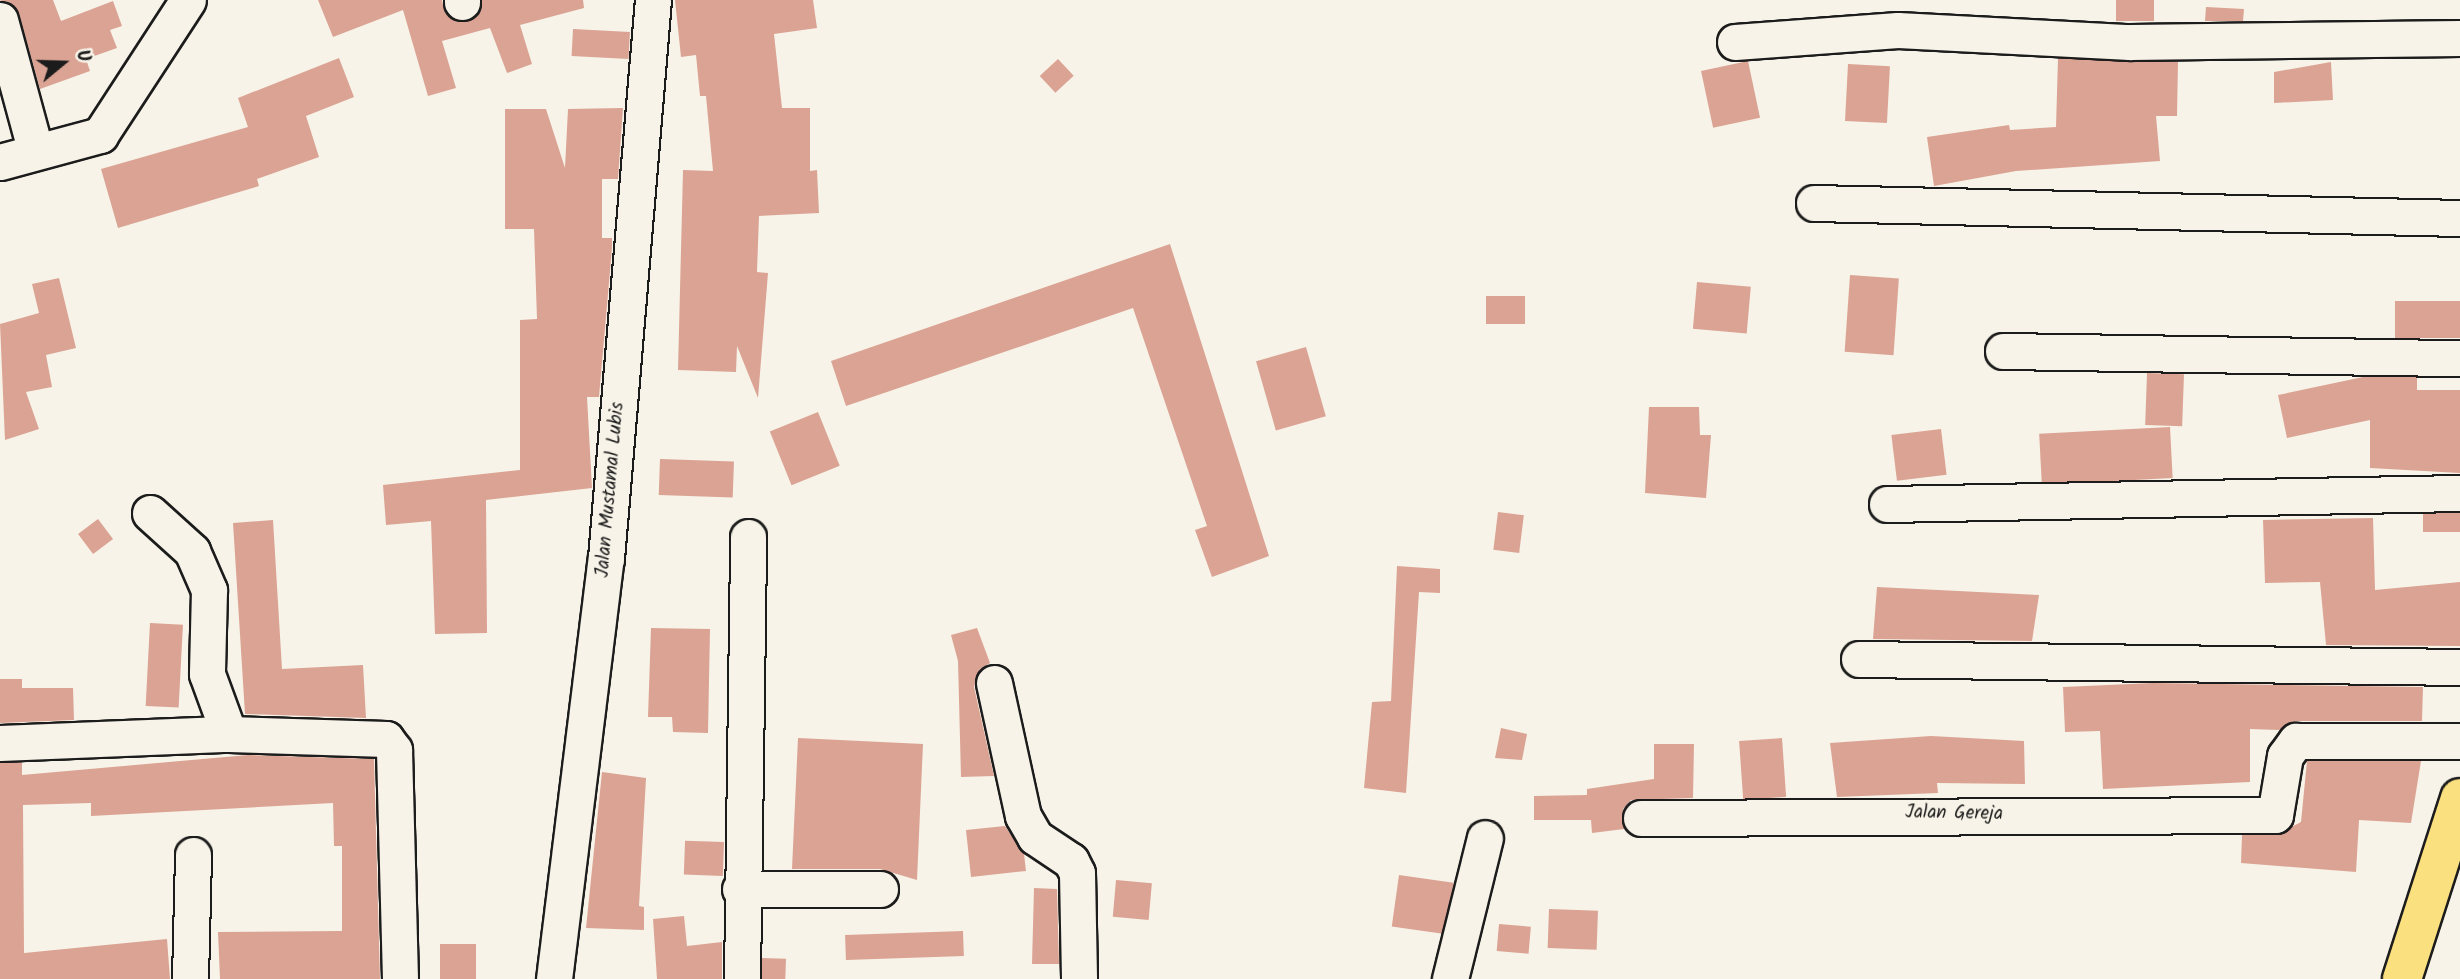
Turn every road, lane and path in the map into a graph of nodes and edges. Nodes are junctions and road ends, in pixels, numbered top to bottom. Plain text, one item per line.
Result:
1 (188, 0) edge
2 (653, 0) edge
3 (0, 20) edge
4 (2460, 38) edge
5 (1735, 42) dead end
6 (35, 149) junction
7 (0, 162) edge
8 (1814, 203) dead end
9 (2460, 218) edge
10 (2003, 351) dead end
11 (2460, 358) edge
12 (2460, 494) edge
13 (1887, 503) dead end
14 (150, 513) dead end
15 (748, 537) dead end
16 (1859, 659) dead end
17 (2460, 667) edge
18 (994, 683) dead end
19 (229, 734) junction
20 (2460, 741) edge
21 (0, 743) edge
22 (2459, 807) edge
23 (1642, 818) dead end
24 (1485, 838) dead end
25 (193, 855) dead end
26 (740, 889) junction
27 (880, 889) dead end
28 (190, 979) edge
29 (400, 979) edge
30 (554, 979) edge
31 (742, 979) edge
32 (1079, 979) edge
33 (1450, 979) edge
34 (2402, 979) edge

1 - 6 street
2 - 30 street, Jalan Mustamal Lubis
3 - 6 street
4 - 5 street
6 - 7 street
8 - 9 street
10 - 11 street
12 - 13 street
14 - 19 street
15 - 26 street
16 - 17 street
18 - 32 street
19 - 21 street
19 - 29 street
20 - 23 street, Jalan Gereja
22 - 34 main road
24 - 33 street
25 - 28 street
26 - 27 street
26 - 31 street

